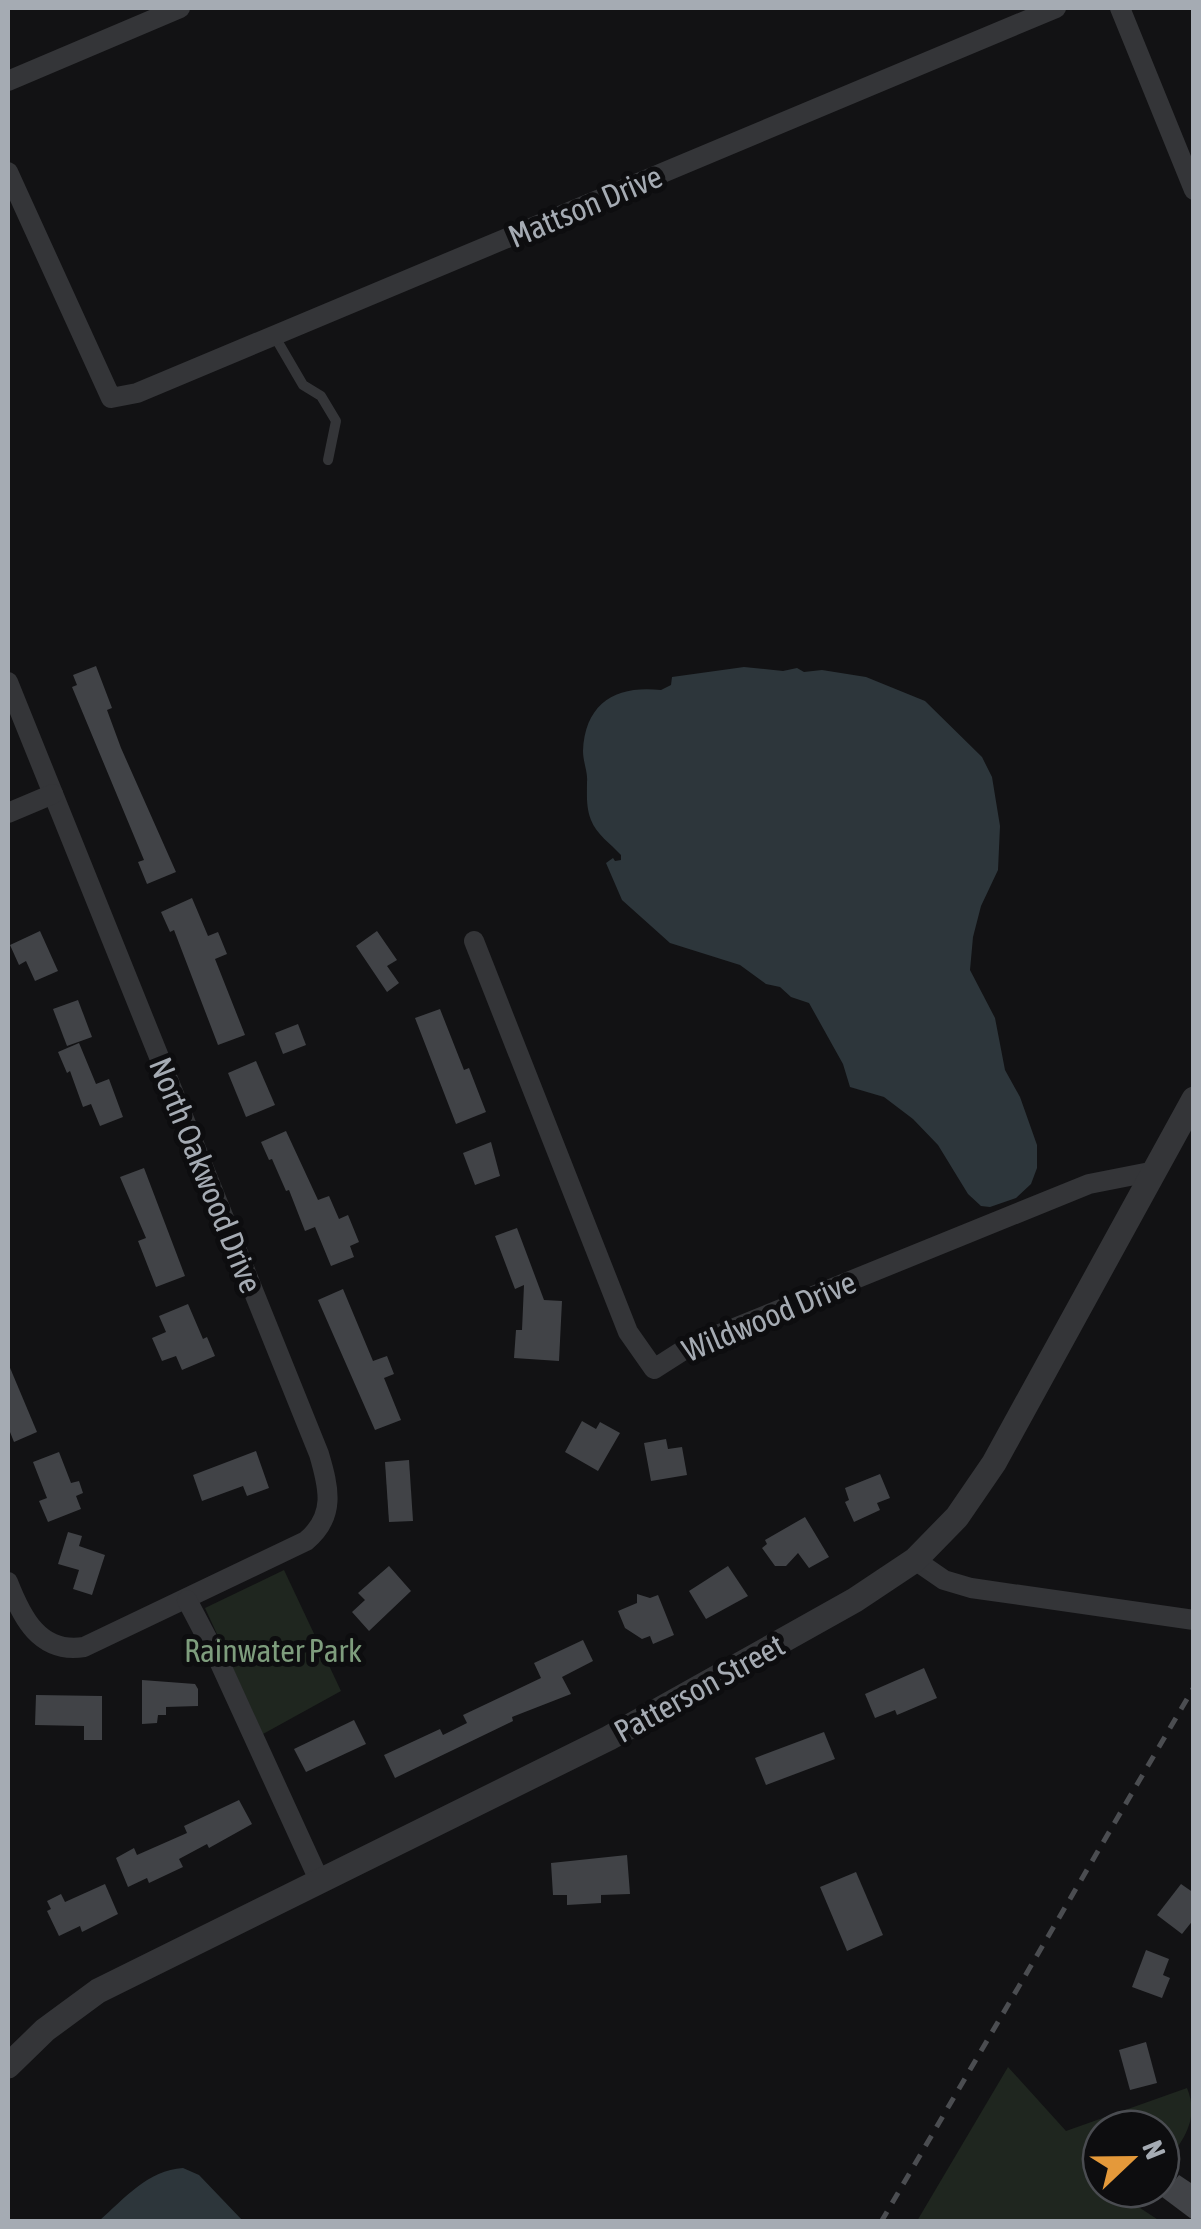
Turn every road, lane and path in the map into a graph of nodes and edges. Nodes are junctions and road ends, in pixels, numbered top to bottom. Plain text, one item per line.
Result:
1 (180, 8) edge
2 (1056, 8) edge
3 (1120, 8) edge
4 (8, 81) edge
5 (8, 172) edge
6 (1194, 190) edge
7 (274, 337) junction
8 (328, 460) dead end
9 (8, 682) edge
10 (53, 794) junction
11 (8, 813) edge
12 (474, 940) dead end
13 (1194, 1099) edge
14 (1155, 1171) junction
15 (915, 1560) junction
16 (8, 1582) edge
17 (187, 1600) junction
18 (1194, 1620) edge
19 (320, 1882) junction
20 (8, 2066) edge

1 - 4 street
2 - 7 street, Mattson Drive
3 - 6 street
5 - 7 street, Mattson Drive
7 - 8 lane
9 - 10 street, North Oakwood Drive
10 - 11 street
10 - 17 street, North Oakwood Drive
12 - 14 street, Wildwood Drive
13 - 14 street, Patterson Street
14 - 15 street, Patterson Street
15 - 18 street
15 - 19 street, Patterson Street
16 - 17 street, North Oakwood Drive
17 - 19 street
19 - 20 street, Patterson Street

